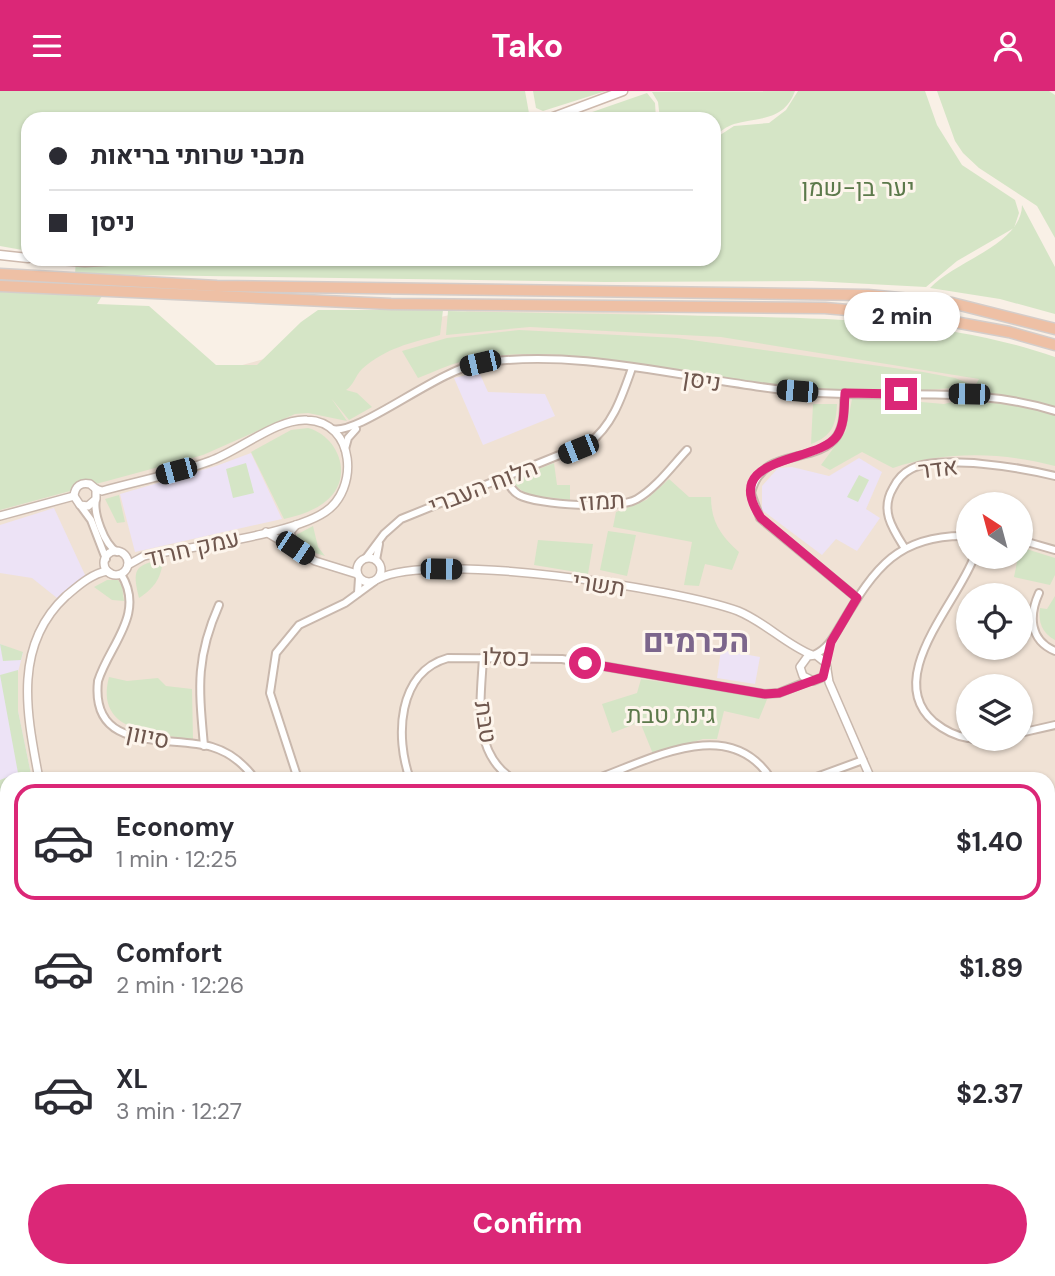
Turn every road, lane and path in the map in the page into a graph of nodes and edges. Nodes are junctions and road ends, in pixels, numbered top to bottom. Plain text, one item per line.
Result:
1 (623, 91) edge
2 (567, 112) edge
3 (0, 255) edge
4 (21, 257) edge
5 (0, 274) edge
6 (0, 286) edge
7 (1055, 328) edge
8 (1055, 345) edge
9 (632, 368) junction
10 (845, 393) junction
11 (1055, 411) edge
12 (363, 423) junction
13 (330, 428) junction
14 (345, 450) junction
15 (687, 450) dead end
16 (1055, 476) edge
17 (506, 478) junction
18 (96, 489) junction
19 (74, 496) junction
20 (96, 499) junction
21 (80, 505) junction
22 (0, 516) edge
23 (296, 524) junction
24 (266, 531) junction
25 (956, 536) edge
26 (381, 539) junction
27 (1033, 543) edge
28 (904, 547) junction
29 (295, 548) junction
30 (1055, 549) edge
31 (117, 552) junction
32 (106, 559) junction
33 (364, 559) junction
34 (378, 562) junction
35 (128, 565) junction
36 (335, 566) junction
37 (968, 569) edge
38 (400, 572) junction
39 (110, 573) junction
40 (121, 574) junction
41 (358, 576) junction
42 (377, 580) junction
43 (1039, 593) dead end
44 (354, 597) junction
45 (857, 598) junction
46 (219, 605) dead end
47 (787, 642) junction
48 (831, 642) junction
49 (1055, 650) edge
50 (813, 655) junction
51 (483, 657) junction
52 (826, 667) junction
53 (801, 669) junction
54 (813, 680) junction
55 (786, 691) junction
56 (835, 694) junction
57 (1055, 725) edge
58 (1033, 730) edge
59 (956, 733) edge
60 (204, 746) junction
61 (863, 760) junction
62 (38, 772) edge
63 (248, 772) edge
64 (296, 772) edge
65 (408, 772) edge
66 (504, 772) edge
67 (616, 772) edge
68 (765, 772) edge
69 (830, 772) edge
70 (868, 772) edge

1 - 2 main road
3 - 4 main road
5 - 7 highway
6 - 8 highway
9 - 10 street, ניסן
9 - 12 street, ניסן
9 - 17 street, הלוח העברי
10 - 11 street, ניסן
10 - 45 street
12 - 13 street, ניסן
12 - 14 street, ניסן
13 - 14 street
13 - 18 street
14 - 23 street, עמק חרוד
15 - 17 street, תמוז
16 - 28 street, אדר
17 - 26 street, הלוח העברי
18 - 19 street
18 - 20 street
19 - 21 street
19 - 22 street
20 - 21 street
20 - 31 street
21 - 32 street
23 - 24 street, עמק חרוד
23 - 29 street
24 - 29 street
24 - 35 street, עמק חרוד
25 - 28 street
26 - 33 street, הלוח העברי
26 - 34 street
27 - 30 street
28 - 45 street
29 - 36 street
31 - 32 street
31 - 35 street
32 - 39 street
33 - 34 street
33 - 36 street
33 - 41 street
34 - 38 street, תשרי
34 - 42 street
35 - 40 street
36 - 41 street
37 - 59 street
38 - 42 street, תשרי
38 - 47 street, תשרי
39 - 40 street
39 - 62 street
40 - 60 street, סיוון
41 - 42 street
41 - 44 street
42 - 44 street
43 - 49 street
44 - 64 street
45 - 48 street
46 - 60 street
47 - 50 street, תשרי
47 - 53 street, תשרי
48 - 50 street
48 - 52 street
50 - 52 street
50 - 53 street
51 - 55 street, כסלו
51 - 65 street, כסלו
51 - 66 street, טבת
52 - 54 street
52 - 56 street
53 - 54 street
53 - 55 street
54 - 55 street, כסלו
54 - 56 street
56 - 61 street
57 - 58 street
60 - 63 street, סיוון
61 - 69 street
61 - 70 street
67 - 68 street

